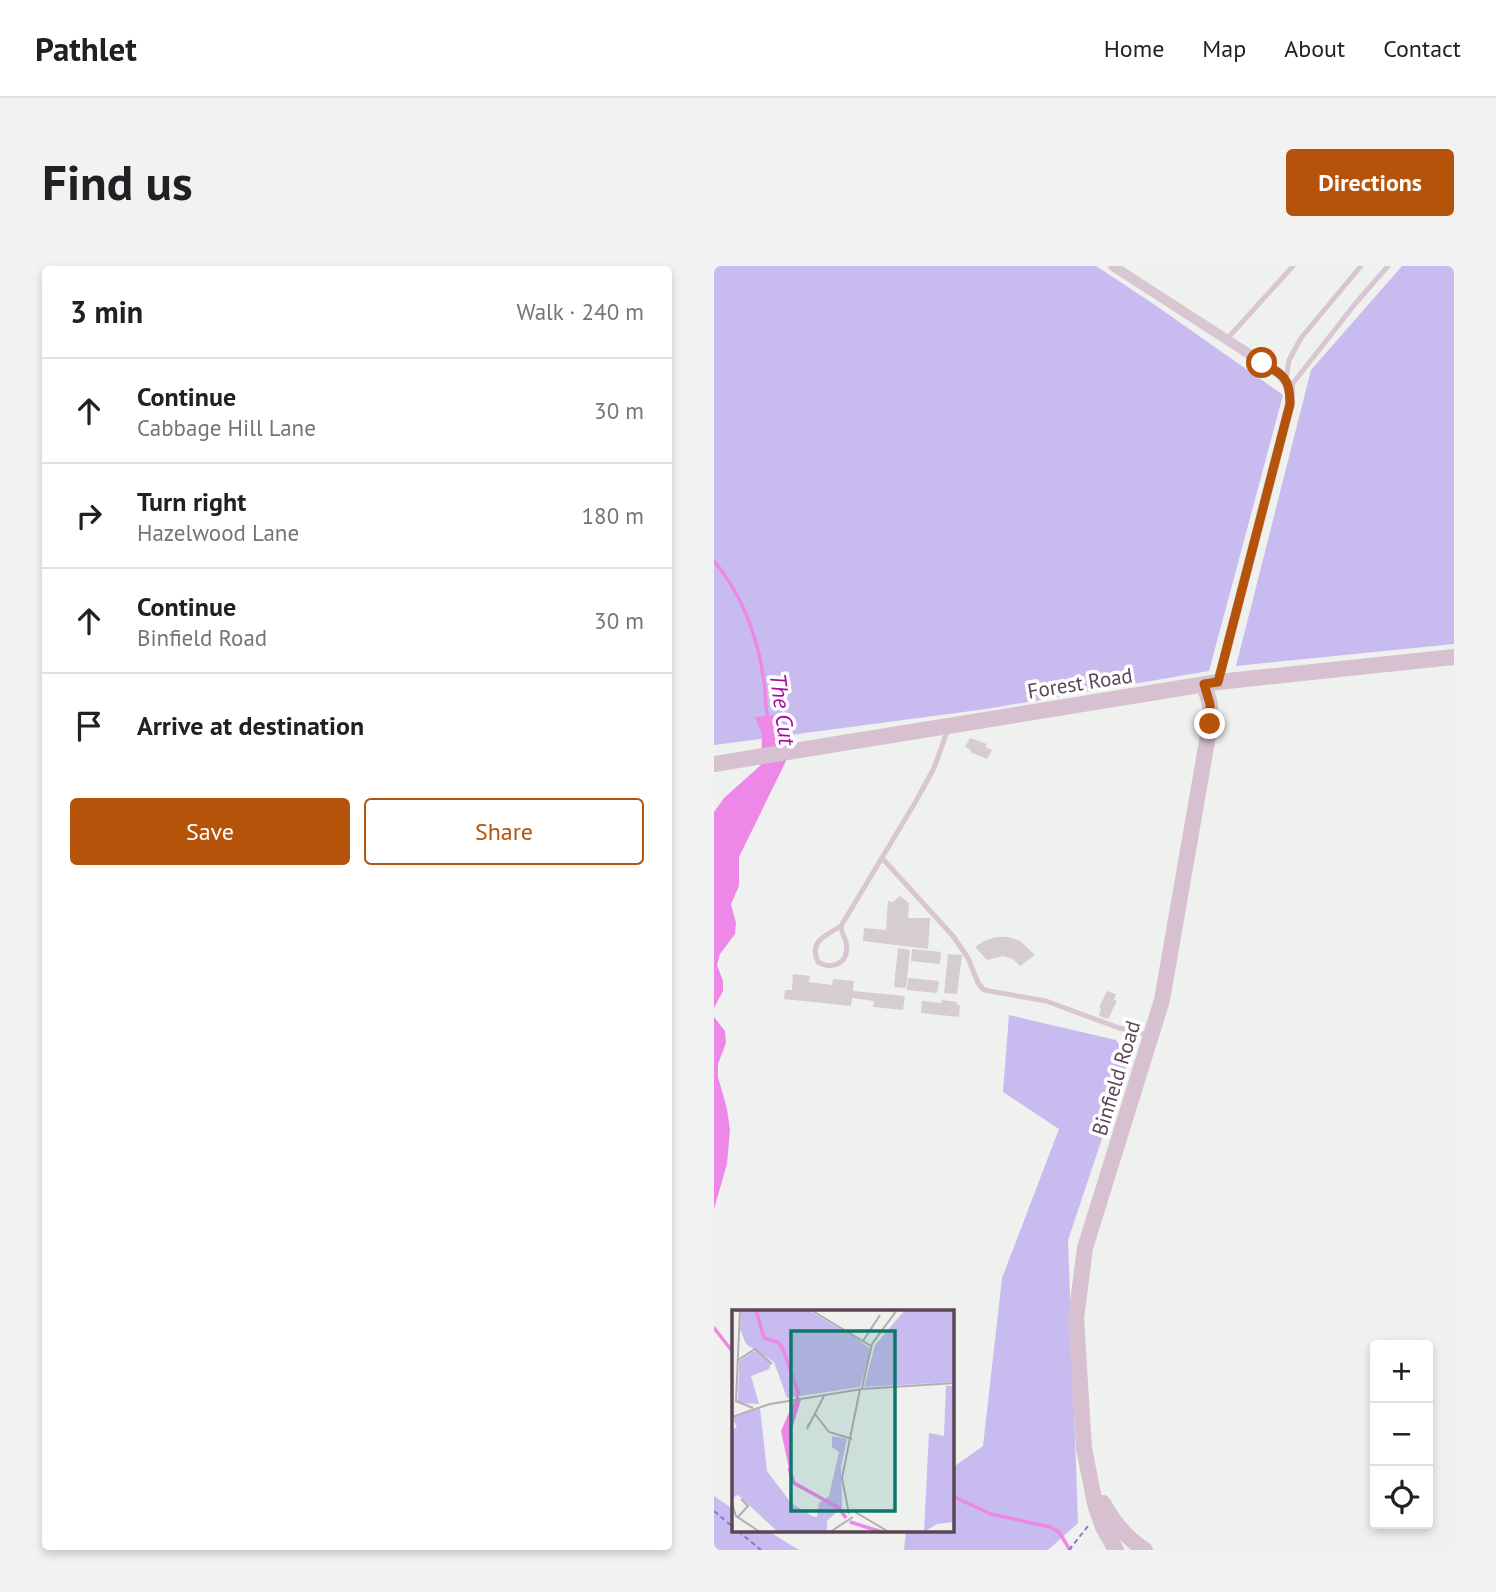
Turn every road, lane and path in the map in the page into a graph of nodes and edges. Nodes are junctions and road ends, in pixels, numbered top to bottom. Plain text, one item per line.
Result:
1 (1113, 266) edge
2 (1293, 266) edge
3 (1361, 266) edge
4 (1388, 266) edge
5 (1227, 340) junction
6 (1288, 384) junction
7 (1454, 657) edge
8 (1211, 683) junction
9 (949, 726) junction
10 (714, 764) edge
11 (882, 858) junction
12 (841, 926) junction
13 (1152, 1035) junction
14 (1091, 1483) junction
15 (714, 1511) edge
16 (1093, 1520) dead end
17 (732, 1526) edge
18 (739, 1532) edge
19 (761, 1550) edge
20 (1069, 1550) edge
21 (1116, 1550) edge
22 (1145, 1550) edge

1 - 5 street
2 - 5 lane
3 - 6 lane
4 - 6 lane
5 - 6 street
6 - 8 street
7 - 8 main road, Forest Road
8 - 9 main road, Forest Road
8 - 13 main road, Binfield Road
9 - 10 main road, Forest Road
9 - 11 lane
11 - 12 lane
11 - 13 lane
12 - 12 lane
13 - 14 main road, Binfield Road
14 - 21 main road, Binfield Road
14 - 22 main road, Binfield Road
15 - 17 path
16 - 20 path
18 - 19 path

